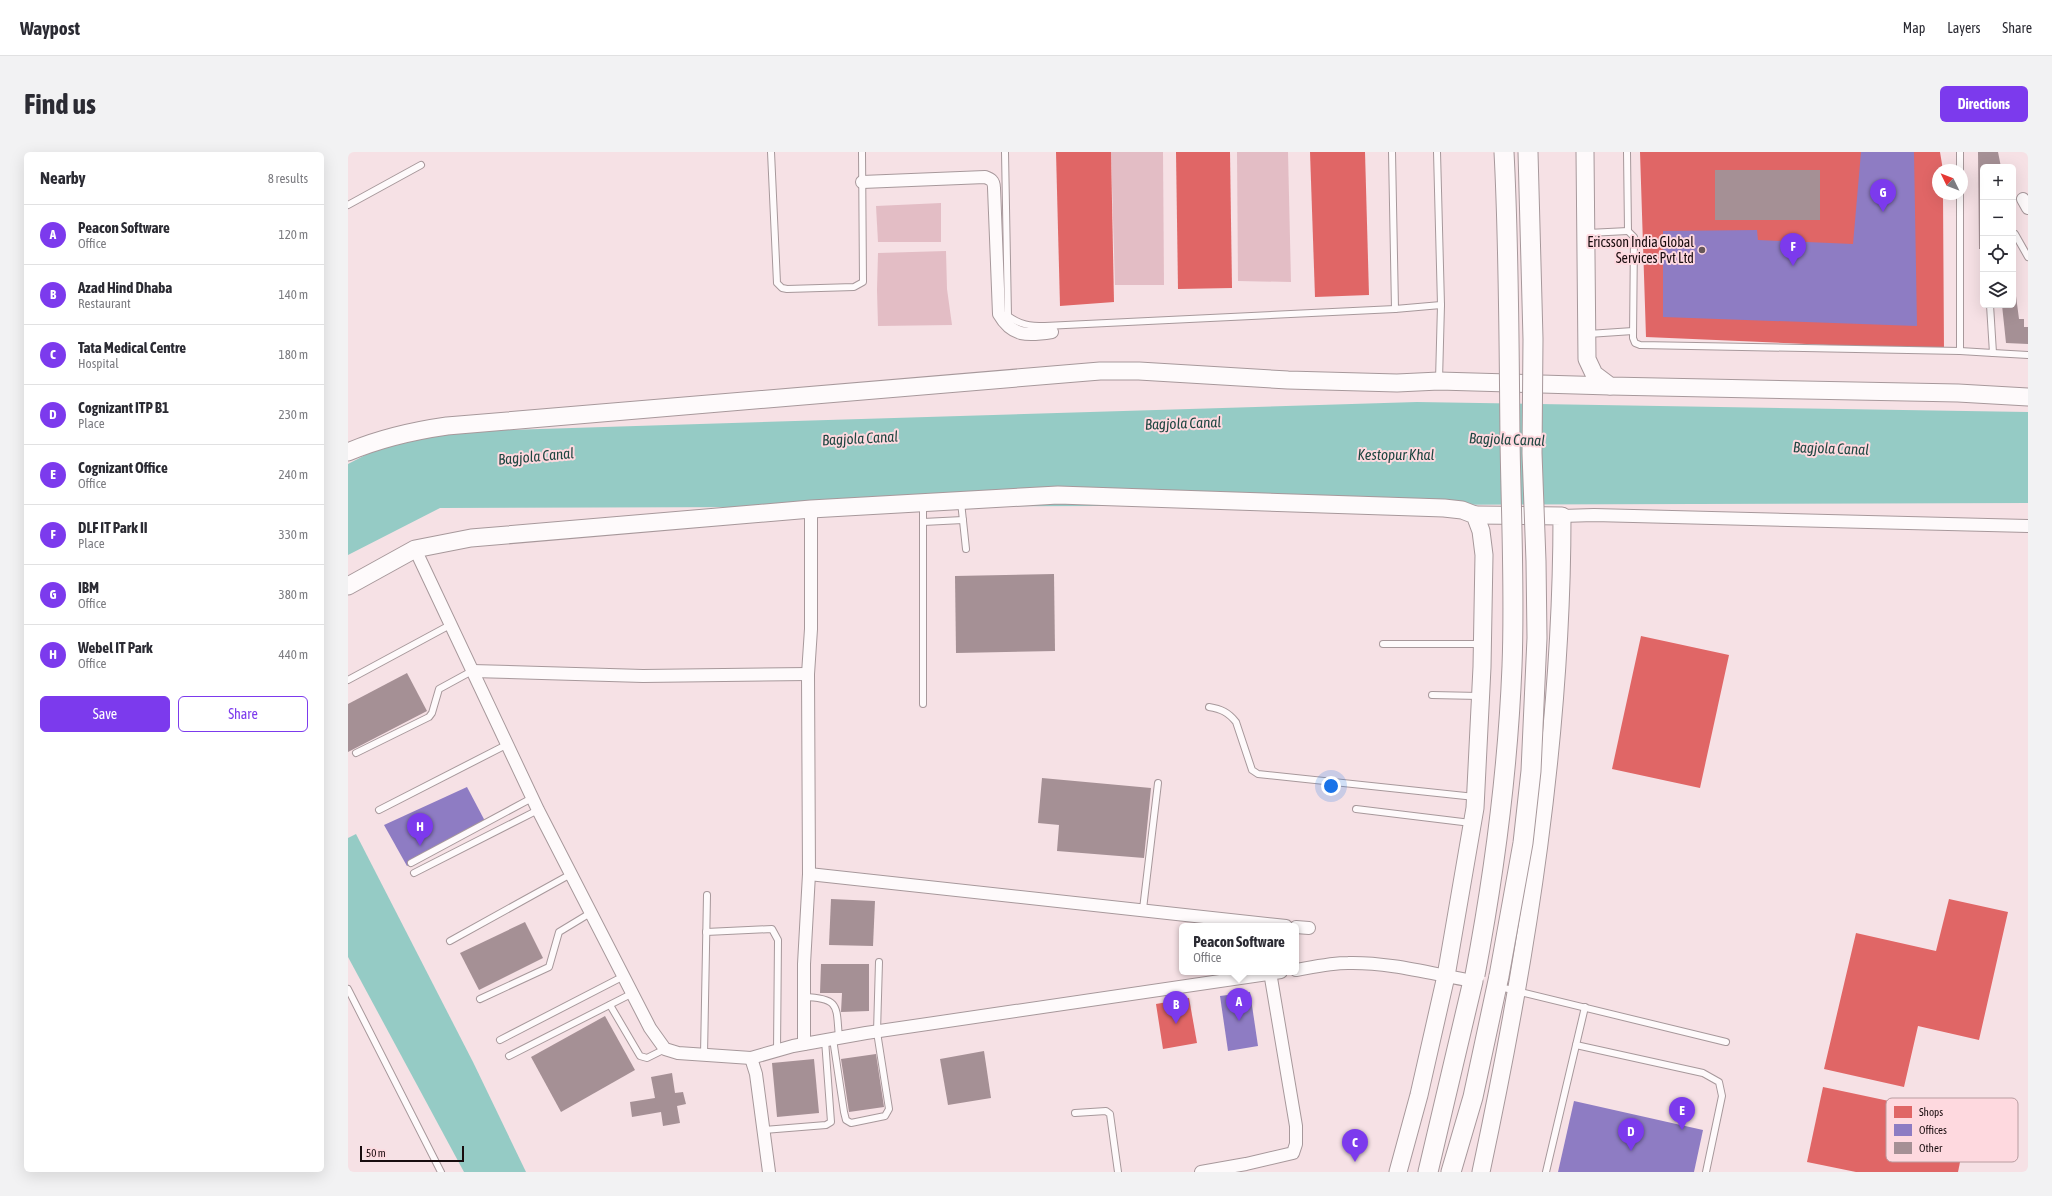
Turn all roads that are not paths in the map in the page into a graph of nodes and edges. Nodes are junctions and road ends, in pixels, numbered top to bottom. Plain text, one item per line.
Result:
1 (771, 152) edge
2 (862, 152) edge
3 (1005, 152) edge
4 (1392, 152) edge
5 (1437, 152) edge
6 (1504, 152) edge
7 (1528, 152) edge
8 (1585, 152) edge
9 (1627, 152) edge
10 (1960, 152) edge
11 (1960, 164) edge
12 (421, 165) dead end
13 (862, 182) junction
14 (1960, 200) edge
15 (348, 205) edge
16 (1628, 231) junction
17 (1586, 233) junction
18 (2016, 236) edge
19 (2028, 257) edge
20 (1441, 304) junction
21 (1395, 308) junction
22 (1990, 308) edge
23 (1633, 331) junction
24 (1052, 332) dead end
25 (1586, 334) junction
26 (1960, 351) junction
27 (1993, 353) junction
28 (2028, 355) edge
29 (1439, 381) junction
30 (1610, 386) junction
31 (2028, 397) edge
32 (350, 449) edge
33 (961, 500) junction
34 (923, 503) junction
35 (812, 509) junction
36 (1475, 515) junction
37 (1562, 516) junction
38 (963, 520) junction
39 (923, 522) junction
40 (2028, 526) edge
41 (415, 549) junction
42 (966, 549) dead end
43 (348, 586) edge
44 (450, 625) junction
45 (1383, 644) dead end
46 (1482, 644) junction
47 (472, 671) junction
48 (808, 674) junction
49 (348, 680) edge
50 (1432, 695) dead end
51 (1481, 696) junction
52 (923, 704) dead end
53 (1209, 707) dead end
54 (506, 744) junction
55 (356, 752) dead end
56 (1158, 783) dead end
57 (532, 798) junction
58 (1475, 798) junction
59 (1356, 809) dead end
60 (379, 810) dead end
61 (538, 810) junction
62 (1472, 823) junction
63 (411, 864) dead end
64 (414, 873) dead end
65 (571, 874) junction
66 (809, 874) junction
67 (707, 895) dead end
68 (1143, 910) junction
69 (592, 912) junction
70 (1246, 923) edge
71 (1299, 927) edge
72 (1309, 928) dead end
73 (706, 932) junction
74 (450, 941) dead end
75 (879, 962) dead end
76 (1299, 970) edge
77 (1261, 975) edge
78 (1274, 975) edge
79 (624, 976) junction
80 (1446, 976) junction
81 (1474, 978) junction
82 (1497, 981) junction
83 (348, 989) edge
84 (1517, 992) junction
85 (633, 993) junction
86 (804, 997) junction
87 (480, 999) dead end
88 (610, 1005) junction
89 (1585, 1007) junction
90 (877, 1032) junction
91 (832, 1039) junction
92 (500, 1040) dead end
93 (1726, 1042) dead end
94 (804, 1044) junction
95 (1576, 1045) junction
96 (665, 1049) junction
97 (777, 1051) junction
98 (704, 1055) junction
99 (509, 1056) dead end
100 (751, 1058) junction
101 (1075, 1113) dead end
102 (764, 1130) junction
103 (441, 1172) edge
104 (769, 1172) edge
105 (1118, 1172) edge
106 (1201, 1172) edge
107 (1398, 1172) edge
108 (1428, 1172) edge
109 (1451, 1172) edge
110 (1481, 1172) edge
111 (1546, 1172) edge
112 (1706, 1172) edge

1 - 13 lane
2 - 13 lane
3 - 21 lane
4 - 21 lane
5 - 20 lane
6 - 81 main road, bridge
7 - 82 main road, bridge
8 - 17 street
9 - 16 lane
10 - 11 lane
12 - 15 lane
13 - 24 street
14 - 26 lane
16 - 17 lane
16 - 23 lane
17 - 25 street
18 - 19 lane
20 - 21 lane
20 - 29 lane
22 - 27 lane
23 - 25 lane
23 - 26 lane
25 - 30 street
26 - 27 lane
27 - 28 lane
29 - 30 street
29 - 32 street
30 - 31 street
33 - 34 street
33 - 36 street
33 - 38 lane
34 - 35 street
34 - 39 lane
35 - 41 street
35 - 48 street
36 - 37 street
36 - 46 street
37 - 40 street
37 - 84 street
38 - 39 lane
38 - 42 lane
39 - 52 lane
41 - 43 street
41 - 44 street
44 - 47 street
44 - 49 lane
45 - 46 lane
46 - 51 street
47 - 48 street
47 - 54 street
47 - 55 lane
48 - 66 street
50 - 51 lane
51 - 58 street
53 - 58 lane
54 - 57 street
54 - 60 lane
56 - 68 lane
57 - 61 street
57 - 63 lane
58 - 62 street
59 - 62 lane
61 - 64 lane
61 - 65 street
62 - 80 street
65 - 69 street
65 - 74 lane
66 - 68 street
66 - 86 street
67 - 73 lane
68 - 70 street
69 - 79 street
69 - 87 lane
71 - 72 street
73 - 97 lane
73 - 98 lane
75 - 90 lane
76 - 80 street
77 - 90 street
78 - 106 street
79 - 85 street
79 - 92 lane
80 - 81 street
80 - 107 street
81 - 108 main road
82 - 84 lane
82 - 109 main road
83 - 103 lane
84 - 89 lane
84 - 110 street
85 - 88 lane
85 - 96 street
86 - 91 lane
86 - 94 street
88 - 96 lane
88 - 99 lane
89 - 93 lane
89 - 95 lane
90 - 91 street
90 - 91 lane
91 - 94 street
91 - 102 lane
94 - 97 street
95 - 111 lane
95 - 112 lane
96 - 98 street
97 - 100 street
98 - 100 street
100 - 102 street
101 - 105 lane
102 - 104 street

